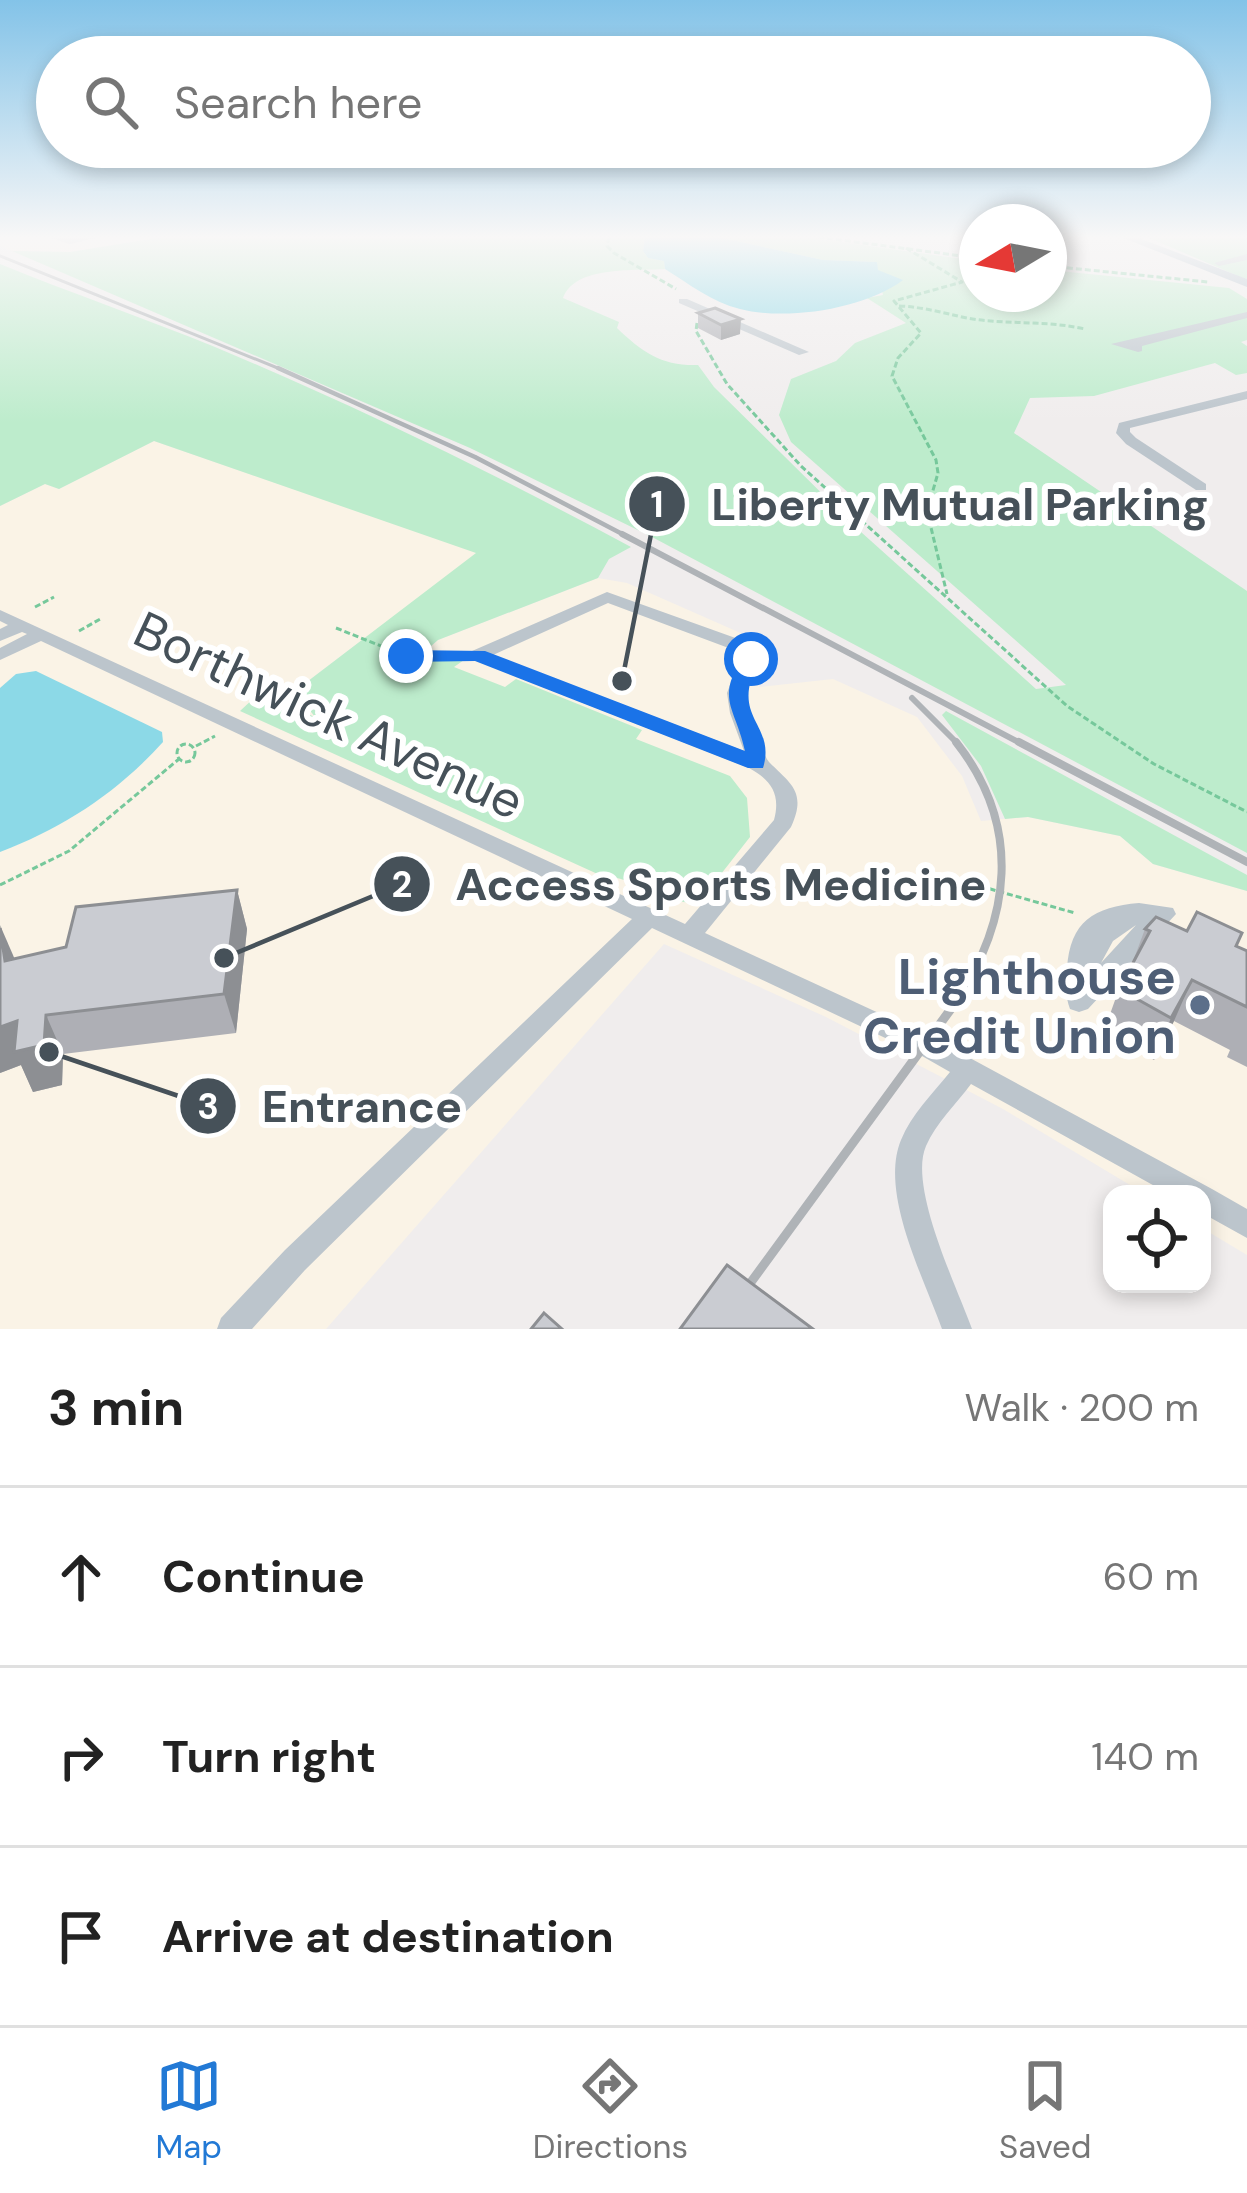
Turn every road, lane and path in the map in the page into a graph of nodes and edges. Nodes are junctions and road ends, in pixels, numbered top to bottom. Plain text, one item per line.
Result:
1 (681, 299) edge
2 (899, 299) edge
3 (683, 302) joint
4 (898, 306) junction
5 (702, 312) junction
6 (1247, 314) edge
7 (1085, 329) dead end
8 (1135, 344) dead end
9 (803, 352) dead end
10 (1247, 395) edge
11 (1201, 487) dead end
12 (54, 597) dead end
13 (947, 598) junction
14 (0, 615) edge
15 (102, 618) dead end
16 (33, 622) junction
17 (337, 628) dead end
18 (79, 631) dead end
19 (0, 636) edge
20 (0, 655) edge
21 (478, 655) junction
22 (215, 736) dead end
23 (195, 747) junction
24 (179, 759) junction
25 (756, 763) junction
26 (1247, 812) edge
27 (955, 878) dead end
28 (0, 885) edge
29 (1076, 913) dead end
30 (650, 916) junction
31 (690, 934) junction
32 (1079, 1002) joint
33 (968, 1068) junction
34 (1179, 1185) edge
35 (1211, 1203) edge
36 (1247, 1224) edge
37 (232, 1329) edge
38 (958, 1329) edge

1 - 3 path
2 - 4 path
3 - 5 street
4 - 7 path
4 - 13 path
5 - 9 street
5 - 13 path
6 - 8 street
10 - 11 street
12 - 16 path
13 - 26 path
14 - 16 street, Borthwick Avenue
15 - 18 path
16 - 19 street
16 - 20 street
16 - 30 street, Borthwick Avenue
17 - 21 path
21 - 25 street
21 - 25 street
22 - 23 path
23 - 24 path
23 - 24 path
24 - 28 path
25 - 31 street
27 - 29 path
30 - 31 street, Borthwick Avenue
30 - 37 street
31 - 33 street, Borthwick Avenue
32 - 32 street
33 - 34 street, Borthwick Avenue
33 - 38 street
35 - 36 street, Borthwick Avenue

